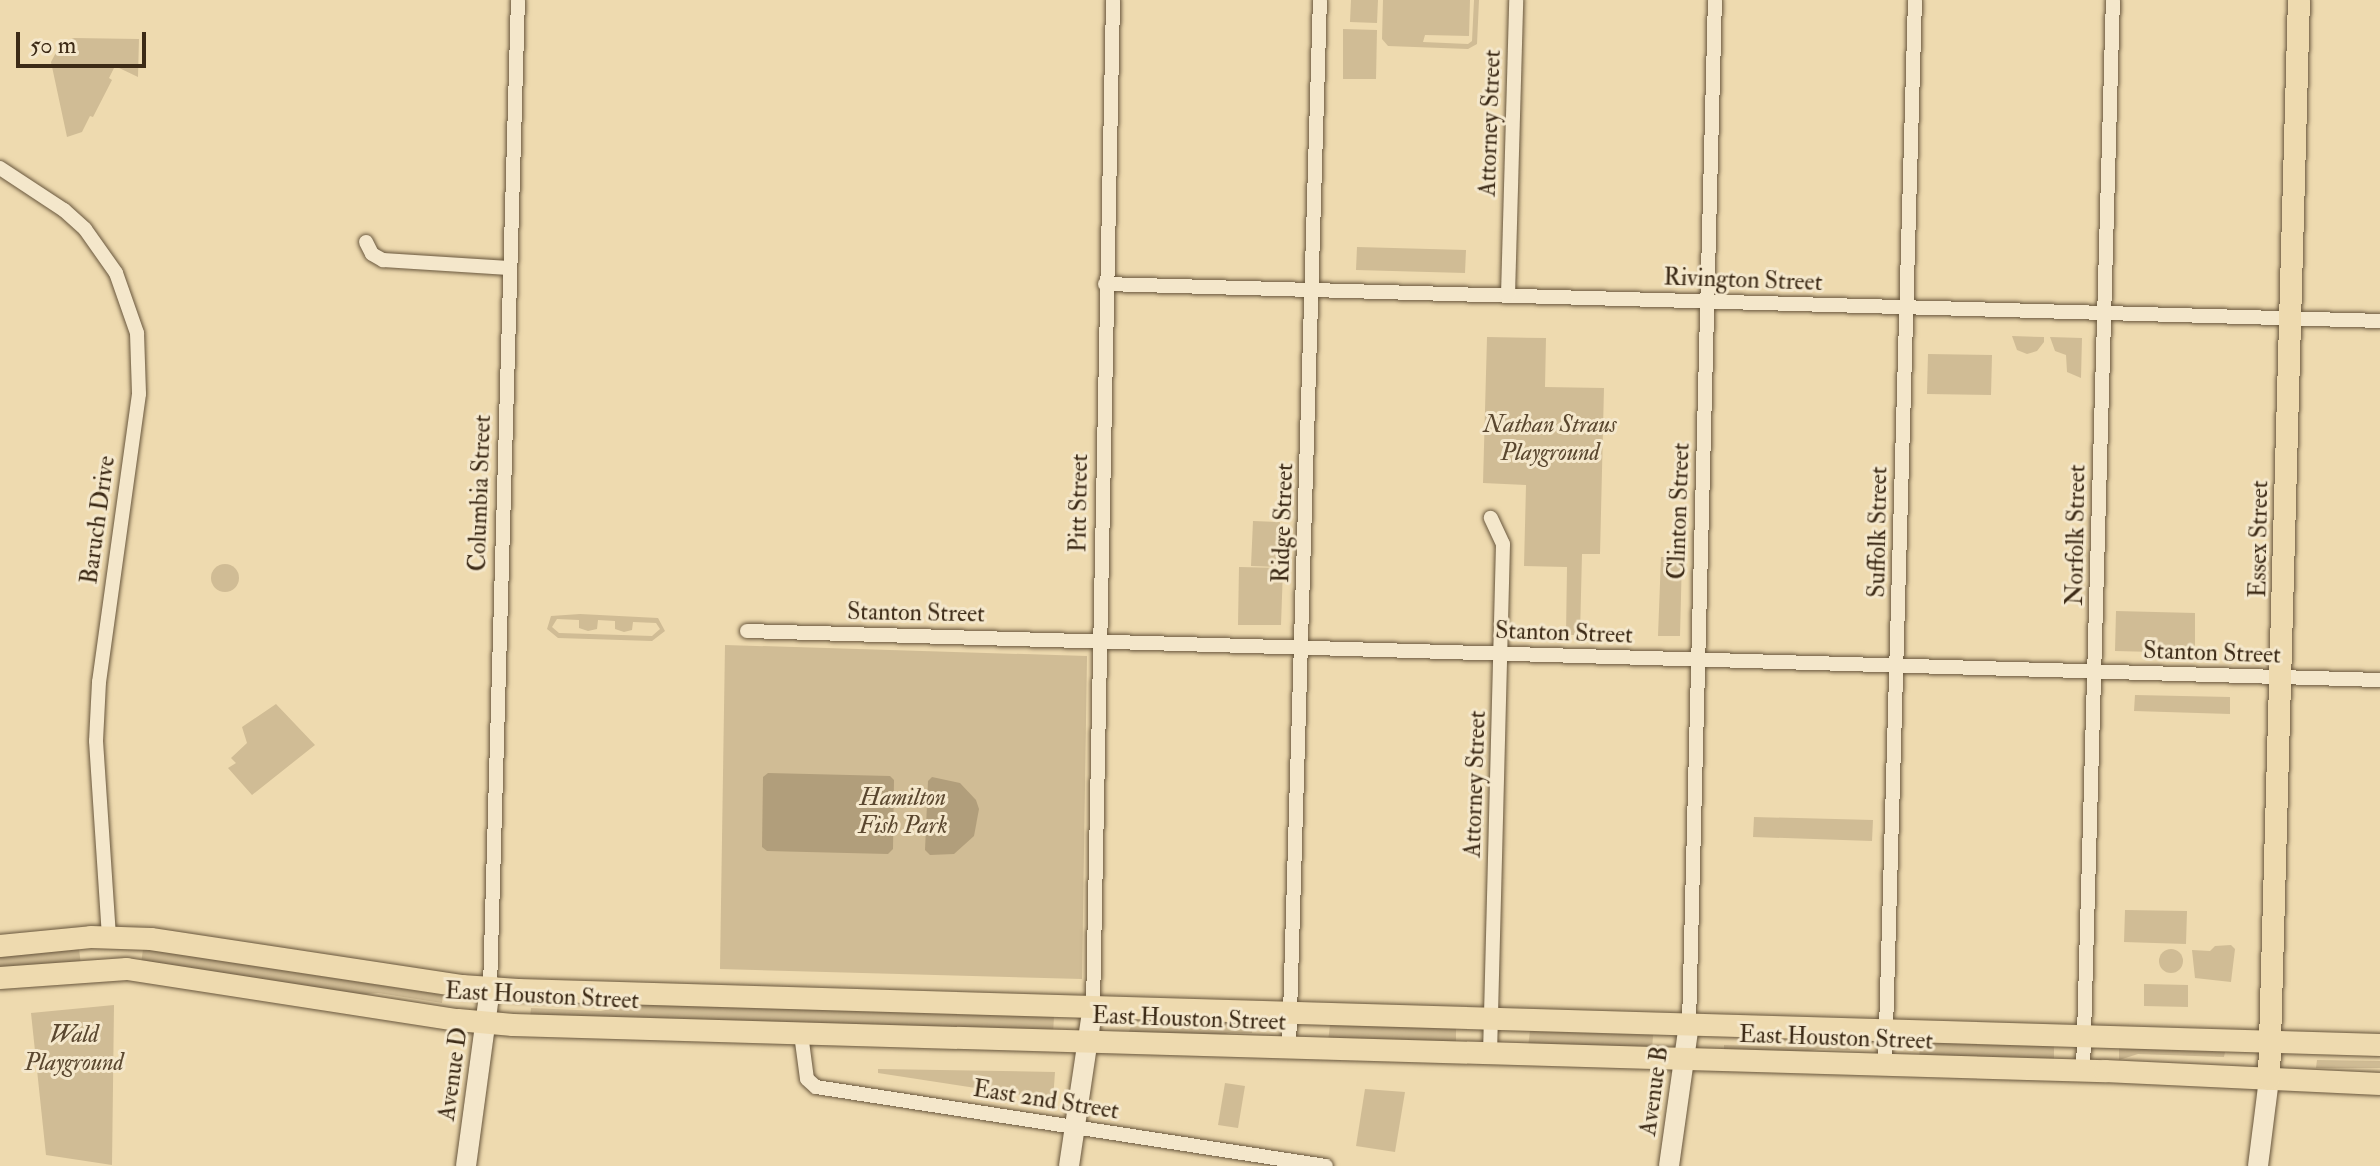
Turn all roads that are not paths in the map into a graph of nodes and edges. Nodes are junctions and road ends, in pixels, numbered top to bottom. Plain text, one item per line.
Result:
1 (518, 0) edge
2 (1320, 0) edge
3 (1516, 0) edge
4 (1715, 0) edge
5 (1915, 0) edge
6 (2113, 0) edge
7 (2299, 0) edge
8 (1110, 3) edge
9 (0, 168) edge
10 (366, 242) dead end
11 (509, 268) junction
12 (1105, 284) junction
13 (1312, 290) junction
14 (1508, 295) junction
15 (1708, 301) junction
16 (1906, 307) junction
17 (2104, 313) junction
18 (2291, 318) junction
19 (2380, 321) edge
20 (1491, 518) dead end
21 (747, 631) dead end
22 (1099, 639) junction
23 (1301, 646) junction
24 (1502, 653) junction
25 (1697, 659) junction
26 (1896, 665) junction
27 (2095, 671) junction
28 (2282, 677) junction
29 (2380, 680) edge
30 (109, 937) junction
31 (0, 946) edge
32 (0, 978) edge
33 (490, 988) junction
34 (1093, 1006) junction
35 (1291, 1012) junction
36 (1490, 1019) junction
37 (487, 1023) junction
38 (1689, 1024) junction
39 (1887, 1030) junction
40 (801, 1034) junction
41 (2084, 1035) junction
42 (1089, 1042) junction
43 (2271, 1042) junction
44 (2380, 1045) edge
45 (1289, 1048) junction
46 (1490, 1054) junction
47 (1686, 1060) junction
48 (1885, 1066) junction
49 (2083, 1071) junction
50 (2269, 1079) junction
51 (2380, 1084) edge
52 (1076, 1126) junction
53 (466, 1166) edge
54 (1069, 1166) edge
55 (1326, 1166) edge
56 (1669, 1166) edge
57 (2258, 1166) edge

1 - 11 street, Columbia Street
2 - 13 street, Ridge Street
3 - 14 street, Attorney Street
4 - 15 street, Clinton Street
5 - 16 street, Suffolk Street
6 - 17 street, Norfolk Street
7 - 18 main road, Essex Street
8 - 12 street, Pitt Street
9 - 30 street, Baruch Drive
10 - 11 street
11 - 33 street, Columbia Street
12 - 13 street, Rivington Street
12 - 22 street, Pitt Street
13 - 14 street, Rivington Street
13 - 23 street, Ridge Street
14 - 15 street, Rivington Street
15 - 16 street, Rivington Street
15 - 25 street, Clinton Street
16 - 17 street, Rivington Street
16 - 26 street, Suffolk Street
17 - 18 street, Rivington Street
17 - 27 street, Norfolk Street
18 - 19 street, Rivington Street
18 - 28 main road, Essex Street
20 - 24 street, Attorney Street
21 - 22 street, Stanton Street
22 - 23 street, Stanton Street
22 - 34 street, Pitt Street
23 - 24 street, Stanton Street
23 - 35 street, Ridge Street
24 - 25 street, Stanton Street
24 - 36 street, Attorney Street
25 - 26 street, Stanton Street
25 - 38 street, Clinton Street
26 - 27 street, Stanton Street
26 - 39 street, Suffolk Street
27 - 28 street, Stanton Street
27 - 41 street, Norfolk Street
28 - 29 street, Stanton Street
28 - 43 main road, Essex Street
30 - 31 main road, East Houston Street
30 - 33 main road, East Houston Street
32 - 37 main road, East Houston Street
33 - 34 main road, East Houston Street
33 - 37 street, Avenue D
34 - 35 main road, East Houston Street
34 - 42 street
35 - 36 main road, East Houston Street
35 - 45 street, Ridge Street
36 - 38 main road, East Houston Street
36 - 46 street, Attorney Street
37 - 40 main road, East Houston Street
37 - 53 street, Avenue D
38 - 39 main road, East Houston Street
38 - 47 street, Avenue B
39 - 41 main road, East Houston Street
39 - 48 street, Suffolk Street
40 - 42 main road, East Houston Street
40 - 52 street, East 2nd Street
41 - 43 main road, East Houston Street
41 - 49 street, Norfolk Street
42 - 45 main road, East Houston Street
42 - 52 street
43 - 44 main road, East Houston Street
43 - 50 main road, Essex Street
45 - 46 main road, East Houston Street
46 - 47 main road, East Houston Street
47 - 48 main road, East Houston Street
47 - 56 street, Avenue B
48 - 49 main road, East Houston Street
49 - 50 main road, East Houston Street
50 - 51 main road, East Houston Street
50 - 57 street
52 - 54 street
52 - 55 street, East 2nd Street

